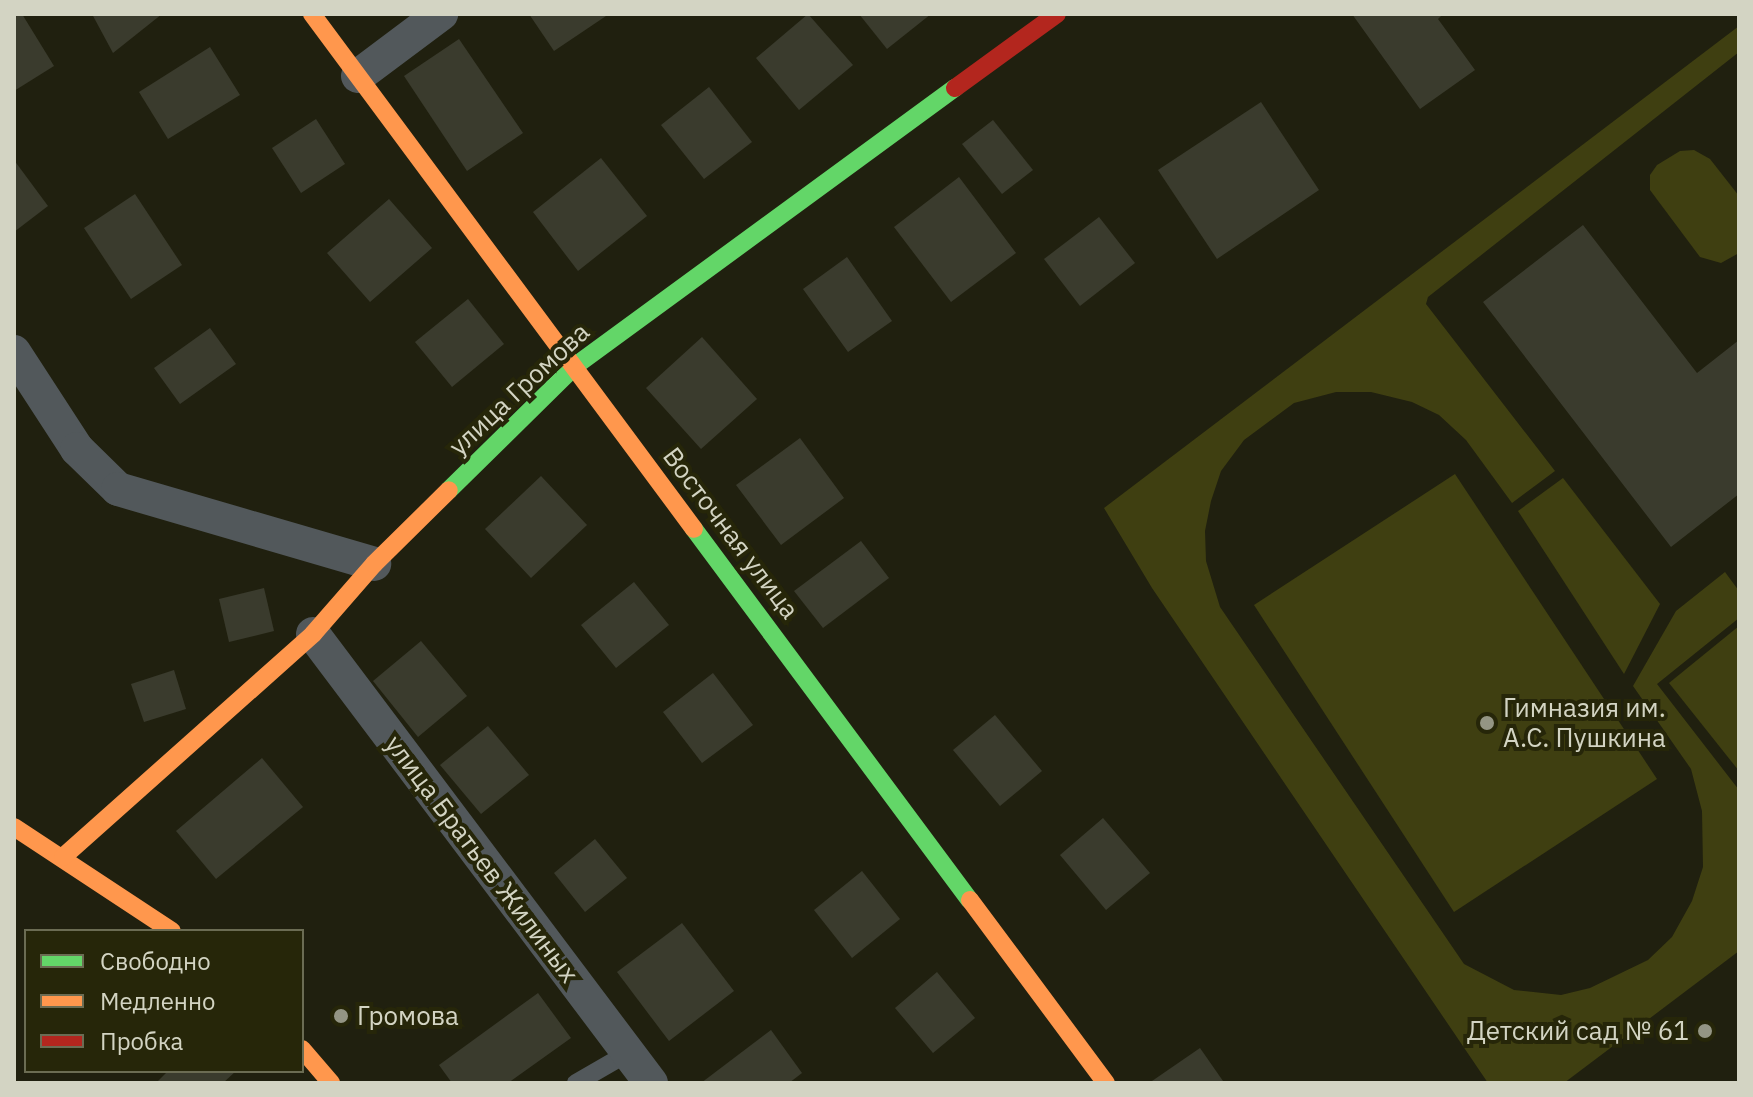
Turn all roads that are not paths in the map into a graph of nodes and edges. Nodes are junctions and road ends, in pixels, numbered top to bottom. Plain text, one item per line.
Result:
1 (312, 14) edge
2 (441, 14) edge
3 (1057, 14) edge
4 (358, 76) junction
5 (14, 352) edge
6 (575, 366) junction
7 (374, 564) junction
8 (313, 634) junction
9 (14, 827) edge
10 (63, 857) junction
11 (169, 929) edge
12 (304, 1051) edge
13 (628, 1053) junction
14 (331, 1083) edge
15 (576, 1083) edge
16 (651, 1083) edge
17 (1106, 1083) edge

1 - 4 street, Восточная улица
2 - 4 street
3 - 6 street, улица Громова
4 - 6 street, Восточная улица
5 - 7 street
6 - 7 street, улица Громова
6 - 17 street, Восточная улица
7 - 8 street, улица Громова
8 - 10 street, улица Громова
8 - 13 street, улица Братьев Жилиных
9 - 10 street
10 - 11 street
12 - 14 street
13 - 15 lane
13 - 16 street, улица Братьев Жилиных

